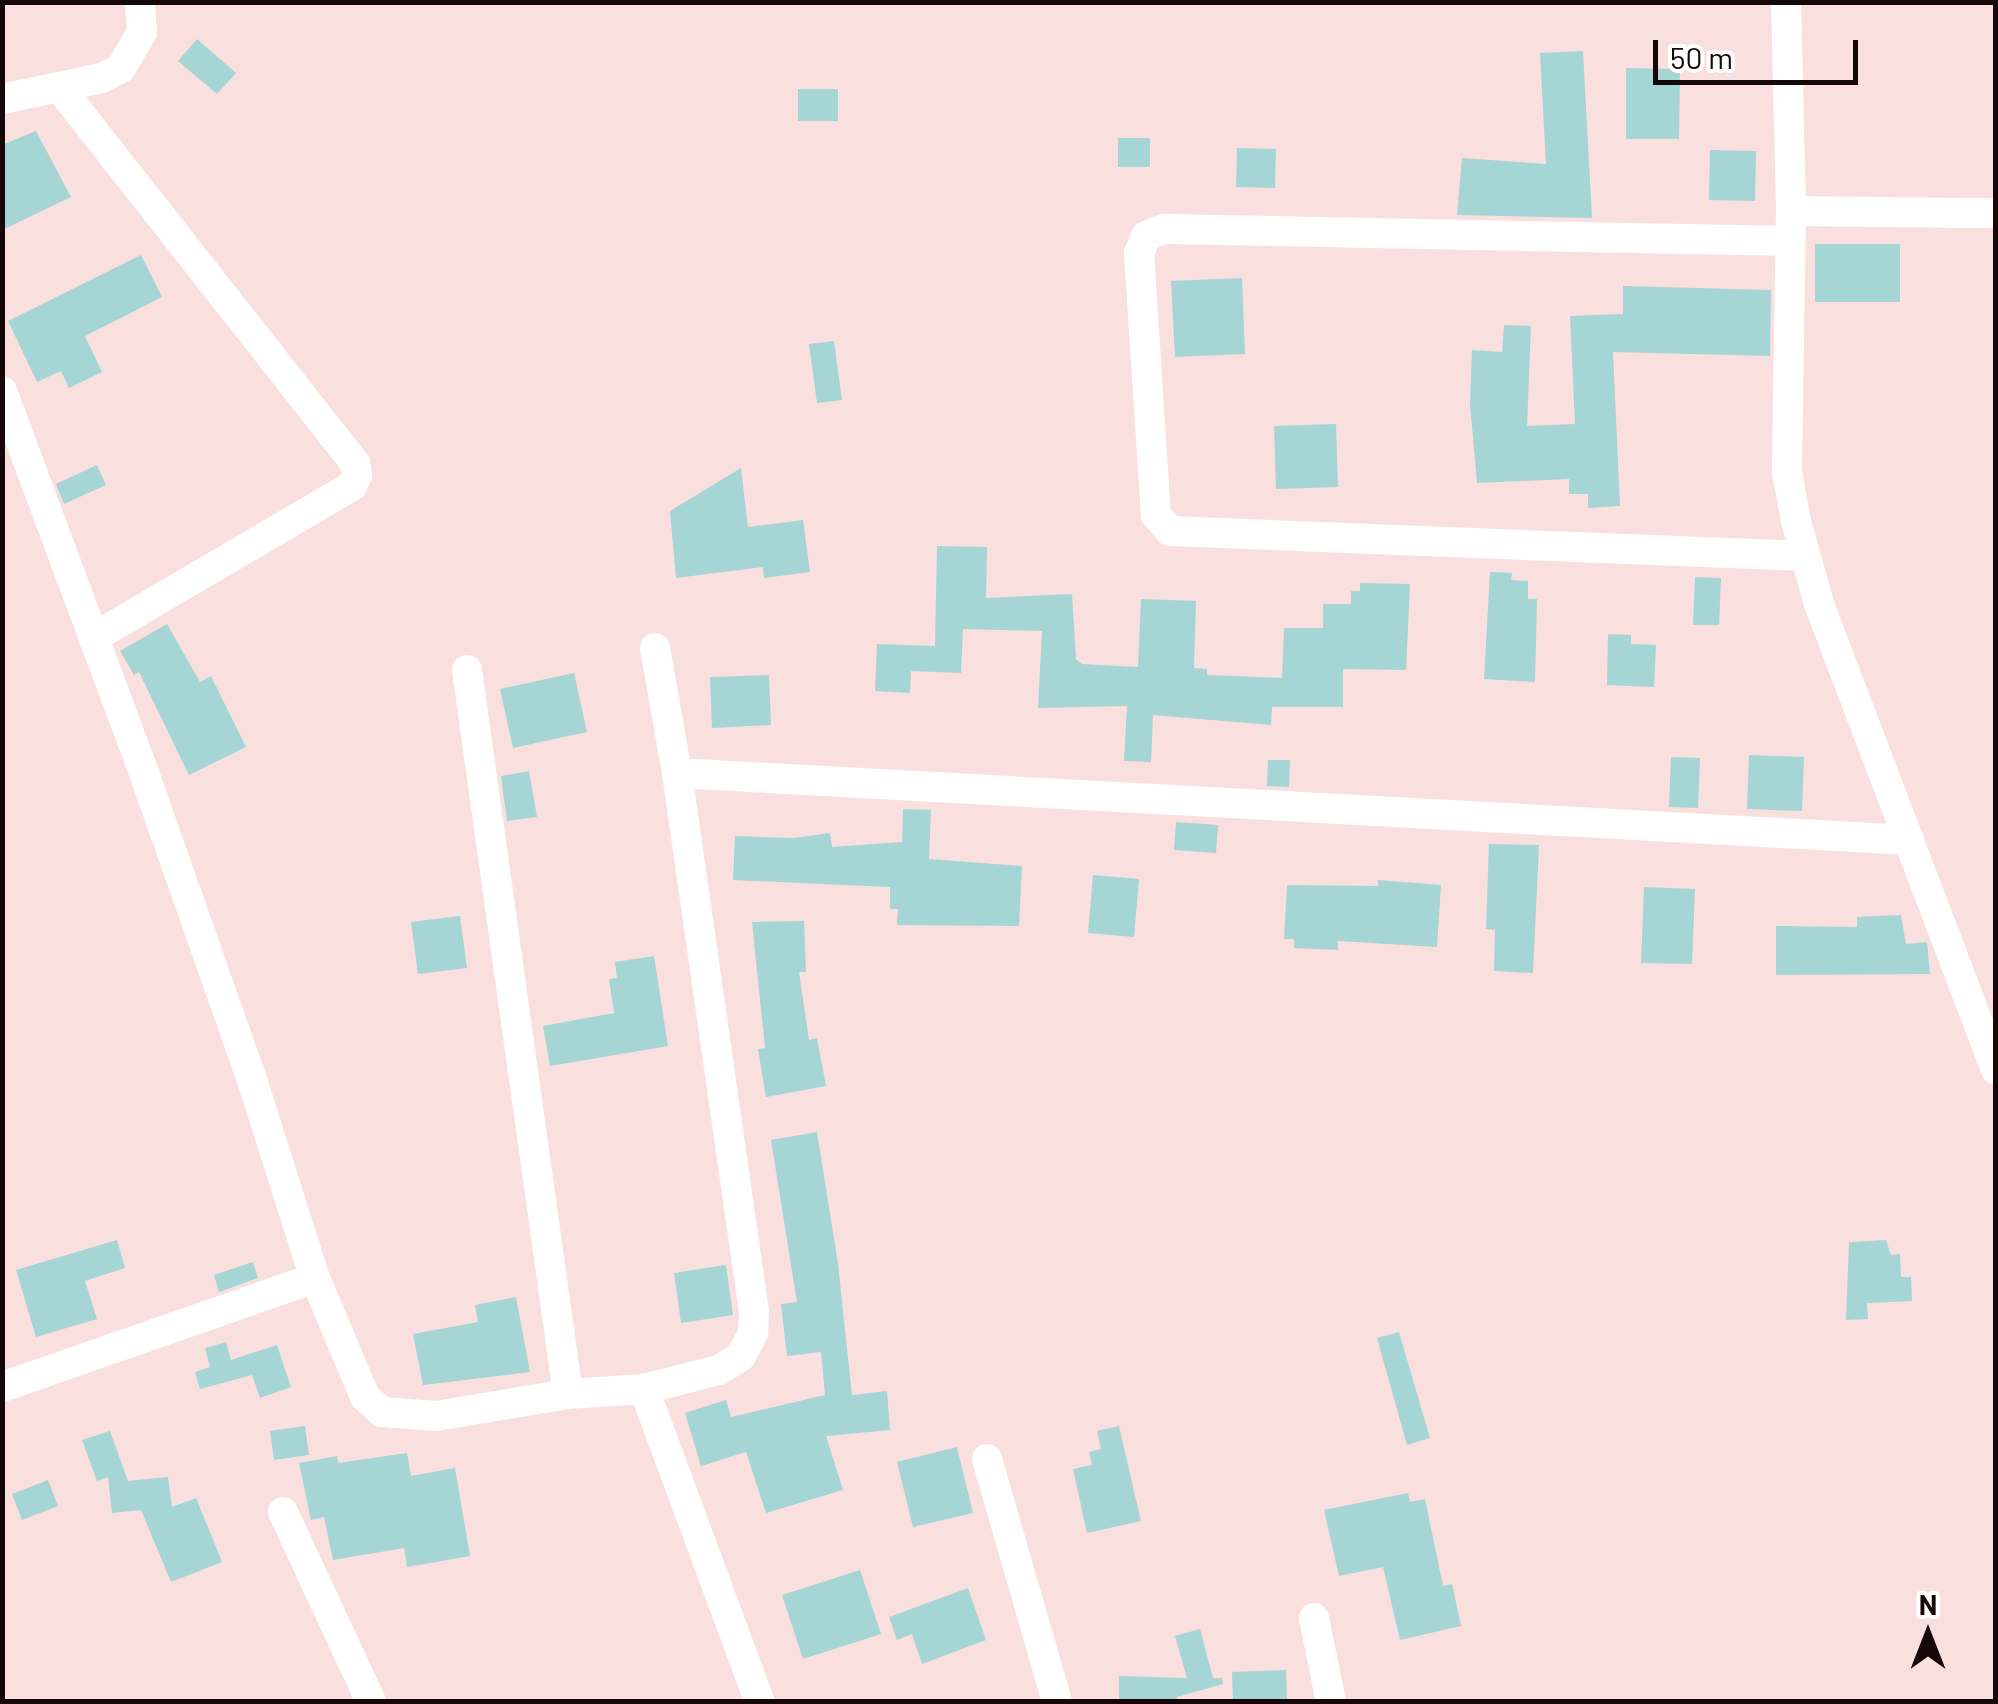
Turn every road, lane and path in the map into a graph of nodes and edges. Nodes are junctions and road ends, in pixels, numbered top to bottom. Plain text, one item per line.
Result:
1 (140, 2) edge
2 (1786, 2) edge
3 (59, 87) junction
4 (2, 98) edge
5 (1996, 213) edge
6 (1790, 226) junction
7 (2, 390) edge
8 (1805, 556) junction
9 (94, 638) junction
10 (654, 648) dead end
11 (467, 670) dead end
12 (677, 773) junction
13 (1909, 840) junction
14 (1996, 1070) edge
15 (315, 1278) junction
16 (2, 1387) edge
17 (644, 1389) junction
18 (568, 1394) junction
19 (987, 1459) dead end
20 (283, 1512) dead end
21 (1314, 1618) dead end
22 (371, 1702) edge
23 (760, 1702) edge
24 (1057, 1702) edge
25 (1332, 1702) edge

1 - 3 street
2 - 6 street
3 - 4 street
3 - 9 street
5 - 6 street
6 - 8 street
6 - 8 street
7 - 9 street
8 - 13 street
9 - 15 street
10 - 12 street
11 - 18 street
12 - 13 street
12 - 17 street
13 - 14 street
15 - 16 street
15 - 18 street
17 - 18 street
17 - 23 street
19 - 24 street
20 - 22 street
21 - 25 street

